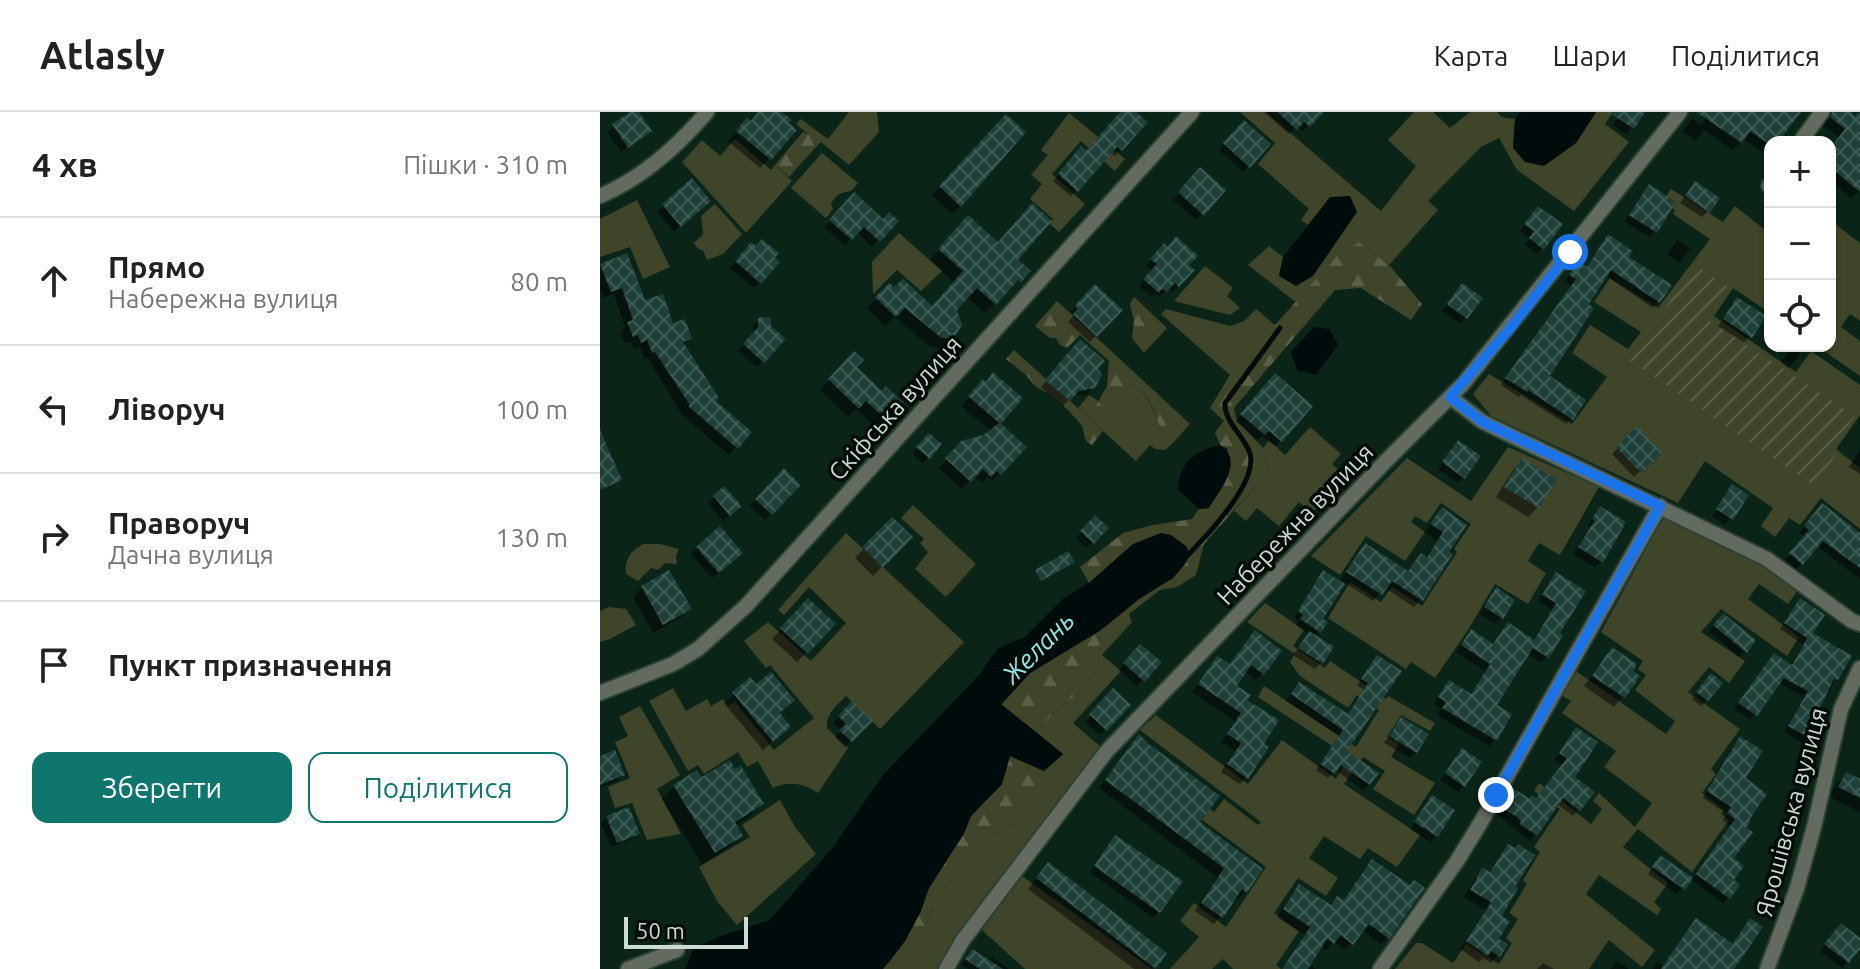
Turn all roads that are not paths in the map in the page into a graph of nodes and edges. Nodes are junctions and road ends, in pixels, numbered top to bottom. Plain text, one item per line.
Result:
1 (707, 112) edge
2 (1192, 112) edge
3 (1680, 112) edge
4 (1822, 112) edge
5 (1804, 136) edge
6 (600, 196) edge
7 (1450, 397) junction
8 (1660, 506) junction
9 (1860, 624) edge
10 (1860, 668) edge
11 (600, 693) edge
12 (677, 950) dead end
13 (628, 969) edge
14 (946, 969) edge
15 (1380, 969) edge
16 (1767, 969) edge

1 - 6 street
2 - 11 street, Скіфська вулиця
3 - 7 street, Набережна вулиця
4 - 5 street
7 - 8 street
7 - 14 street, Набережна вулиця
8 - 9 street
8 - 15 street
10 - 16 street, Ярошівська вулиця
12 - 13 street

